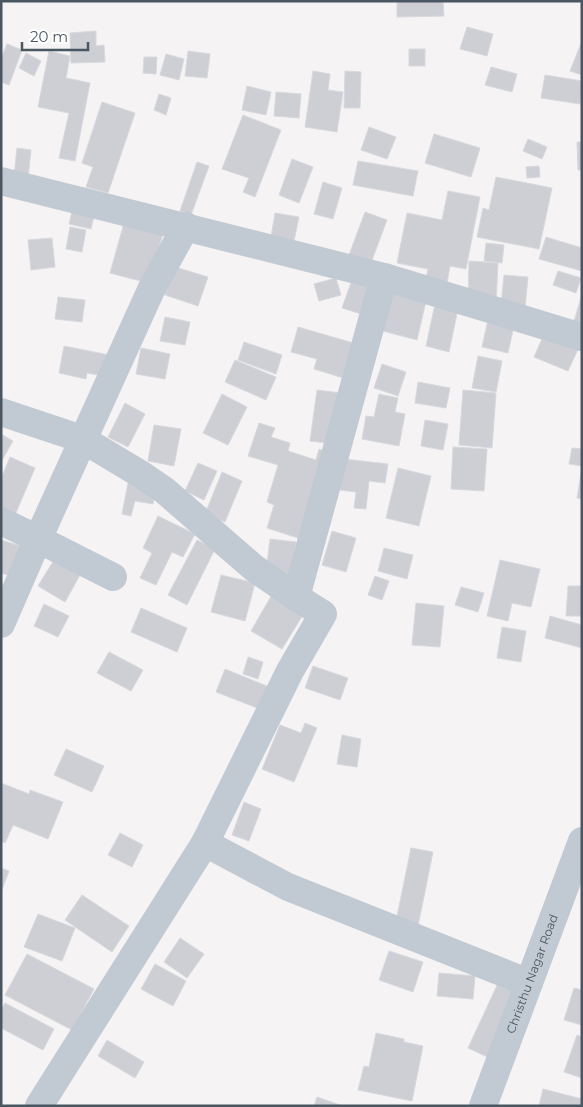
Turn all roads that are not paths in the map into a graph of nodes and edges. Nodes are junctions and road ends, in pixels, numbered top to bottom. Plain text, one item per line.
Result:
1 (1, 181) edge
2 (186, 226) junction
3 (384, 277) junction
4 (582, 337) edge
5 (1, 412) edge
6 (82, 440) junction
7 (1, 521) edge
8 (38, 539) junction
9 (113, 577) dead end
10 (296, 597) junction
11 (1, 624) edge
12 (582, 841) edge
13 (205, 843) junction
14 (528, 983) junction
15 (39, 1106) edge
16 (483, 1106) edge

1 - 2 street
2 - 3 street
2 - 6 street
3 - 4 street
3 - 10 street
5 - 6 street
6 - 8 street
6 - 10 street
7 - 8 street
8 - 9 street
8 - 11 street
10 - 13 street
12 - 14 street, Christhu Nagar Road
13 - 14 street
13 - 15 street
14 - 16 street, Christhu Nagar Road

